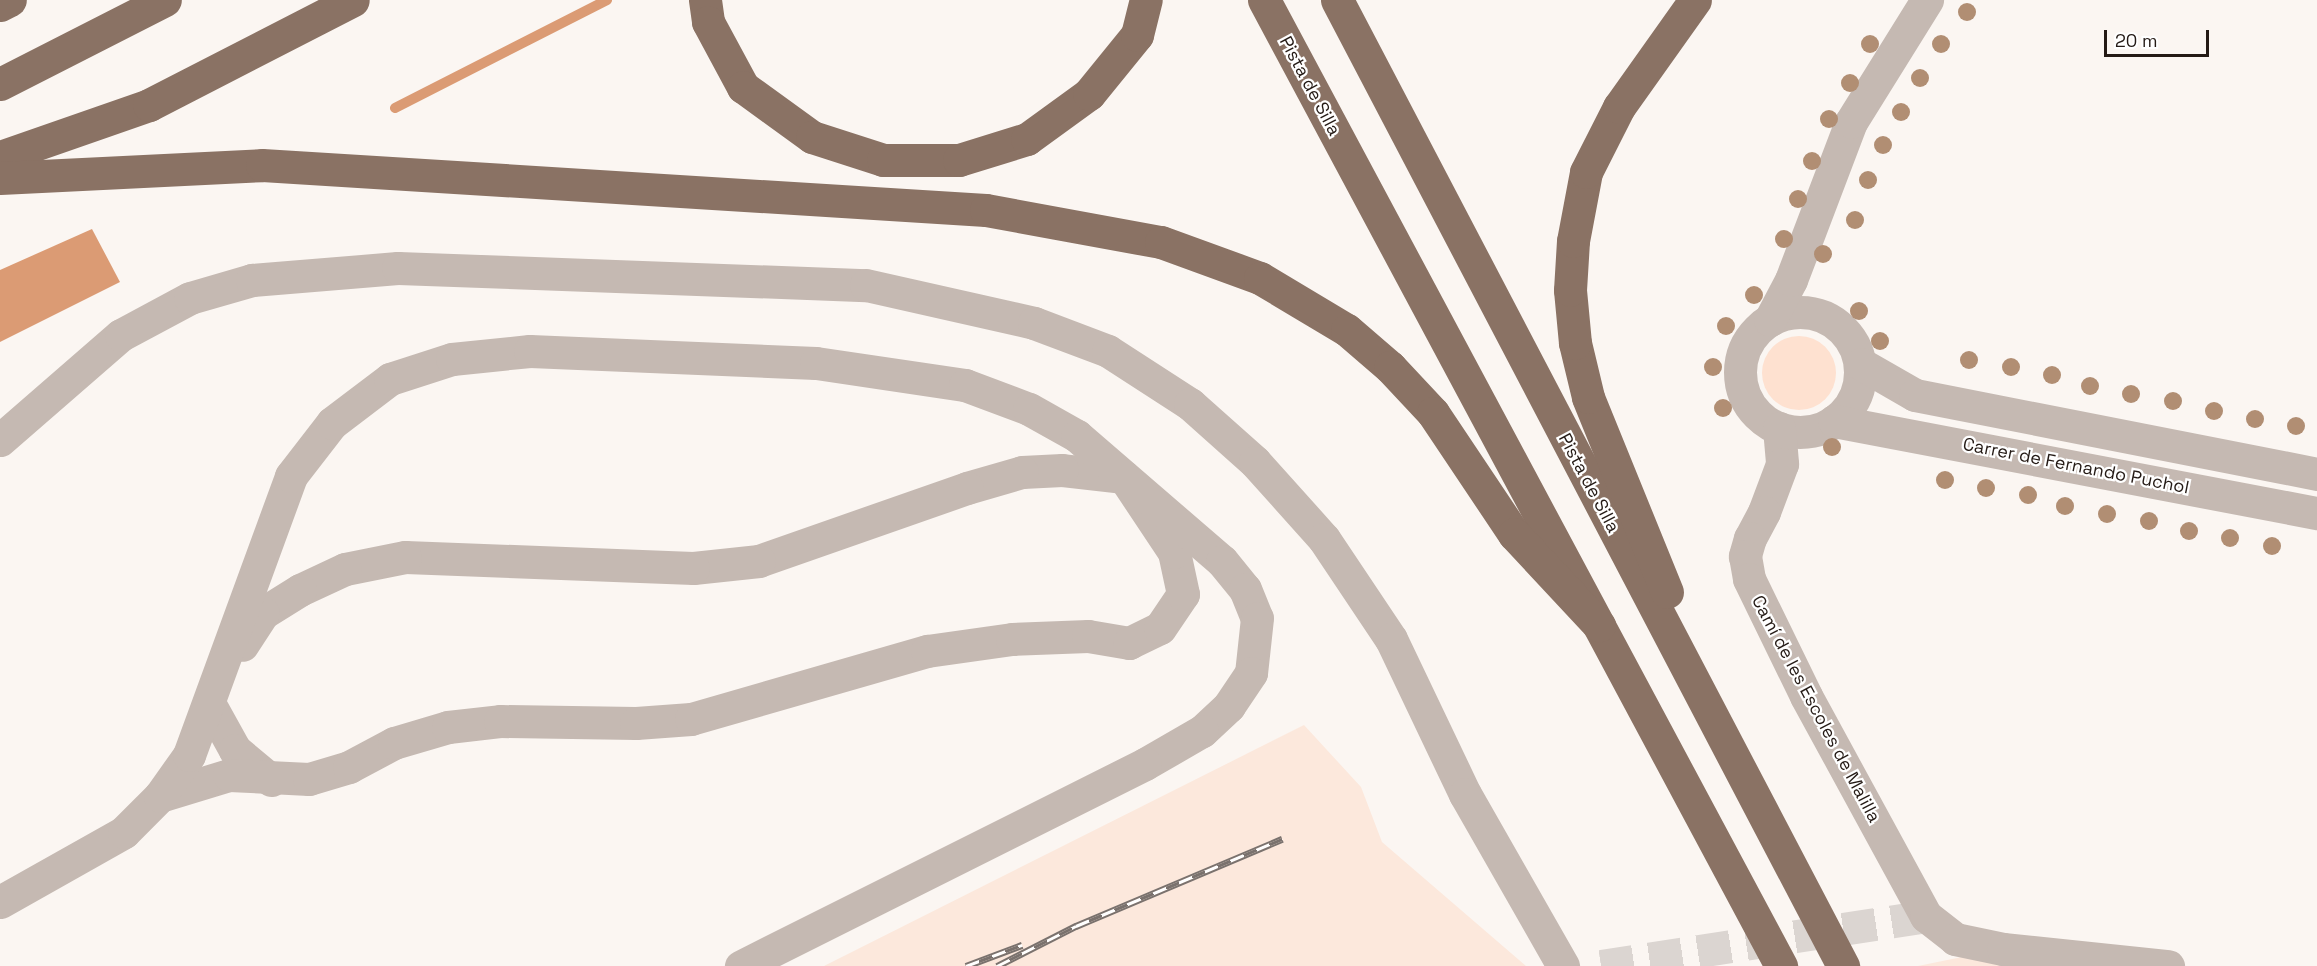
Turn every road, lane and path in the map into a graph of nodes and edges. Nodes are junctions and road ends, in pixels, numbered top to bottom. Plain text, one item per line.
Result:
1 (10, 0) edge
2 (165, 0) edge
3 (353, 0) edge
4 (705, 0) edge
5 (1146, 0) edge
6 (1264, 0) edge
7 (1337, 0) edge
8 (1695, 0) edge
9 (1927, 0) edge
10 (0, 5) edge
11 (0, 84) edge
12 (0, 157) edge
13 (0, 178) edge
14 (1770, 320) junction
15 (1861, 364) junction
16 (1834, 422) junction
17 (1779, 428) junction
18 (0, 440) edge
19 (2317, 474) edge
20 (1124, 477) junction
21 (2317, 513) edge
22 (1599, 625) junction
23 (213, 693) junction
24 (271, 780) junction
25 (1743, 780) junction
26 (160, 796) junction
27 (0, 902) edge
28 (741, 966) edge
29 (1563, 966) edge
30 (1781, 966) edge
31 (1843, 966) edge
32 (2168, 966) edge

1 - 10 highway
2 - 11 highway
3 - 12 highway
4 - 5 highway
6 - 22 highway, Pista de Silla
7 - 25 highway, Pista de Silla
8 - 25 highway
9 - 14 street
13 - 22 highway
14 - 15 street
14 - 17 street
15 - 16 street
15 - 19 street
16 - 17 street
16 - 21 street, Carrer de Fernando Puchol
17 - 32 street, Camí de les Escoles de Malilla
18 - 29 street
20 - 23 street
20 - 23 street
20 - 24 street
20 - 28 street
22 - 30 highway, Pista de Silla
23 - 24 street
23 - 26 street
24 - 26 street
25 - 31 highway, Pista de Silla
26 - 27 street

